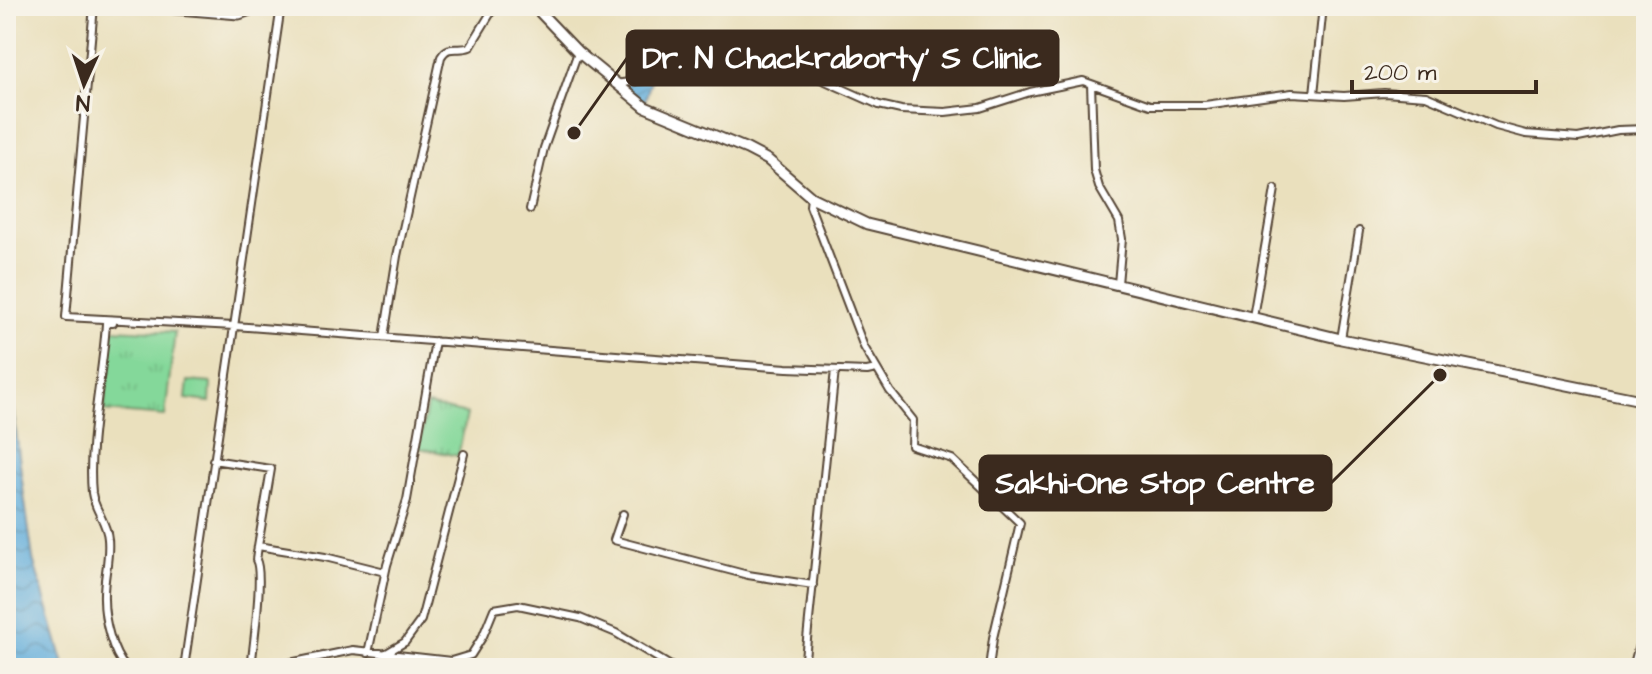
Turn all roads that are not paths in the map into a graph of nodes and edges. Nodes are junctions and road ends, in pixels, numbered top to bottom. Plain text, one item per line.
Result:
1 (94, 6) edge
2 (154, 6) edge
3 (258, 6) edge
4 (281, 6) edge
5 (495, 6) edge
6 (534, 6) edge
7 (1323, 6) edge
8 (578, 52) junction
9 (615, 84) junction
10 (1091, 84) junction
11 (1314, 94) junction
12 (1646, 129) edge
13 (1275, 189) dead end
14 (811, 197) junction
15 (530, 209) dead end
16 (1359, 231) dead end
17 (1118, 284) junction
18 (1253, 317) junction
19 (234, 326) junction
20 (384, 337) junction
21 (1341, 339) junction
22 (435, 341) junction
23 (876, 369) junction
24 (835, 370) junction
25 (1646, 401) edge
26 (464, 454) dead end
27 (213, 460) junction
28 (623, 514) dead end
29 (258, 546) junction
30 (385, 572) junction
31 (813, 585) junction
32 (1646, 618) edge
33 (1646, 643) edge
34 (1638, 648) junction
35 (368, 653) junction
36 (383, 655) junction
37 (451, 661) junction
38 (804, 666) edge
39 (126, 668) edge
40 (184, 668) edge
41 (251, 668) edge
42 (265, 668) edge
43 (475, 668) edge
44 (674, 668) edge
45 (824, 668) edge
46 (989, 668) edge
47 (1633, 668) edge

1 - 19 street
2 - 3 highway
4 - 19 street
5 - 20 street
6 - 8 main road
7 - 11 street
8 - 9 main road
8 - 15 street
9 - 10 street
9 - 14 main road
10 - 11 street
10 - 17 street
11 - 12 street
13 - 18 street
14 - 17 main road
14 - 23 street
16 - 21 street
17 - 18 main road
18 - 21 main road
19 - 20 street
19 - 27 street
19 - 39 street
20 - 22 street
21 - 25 main road
22 - 24 street
22 - 30 street
23 - 24 street
23 - 46 street
24 - 31 street
26 - 36 street
27 - 29 street
27 - 40 street
28 - 31 street
29 - 30 street
29 - 41 street
30 - 35 street
31 - 38 street
32 - 34 street
33 - 34 street
34 - 47 street
35 - 36 street
35 - 42 street
36 - 37 street
37 - 43 street
37 - 44 street
38 - 45 street

